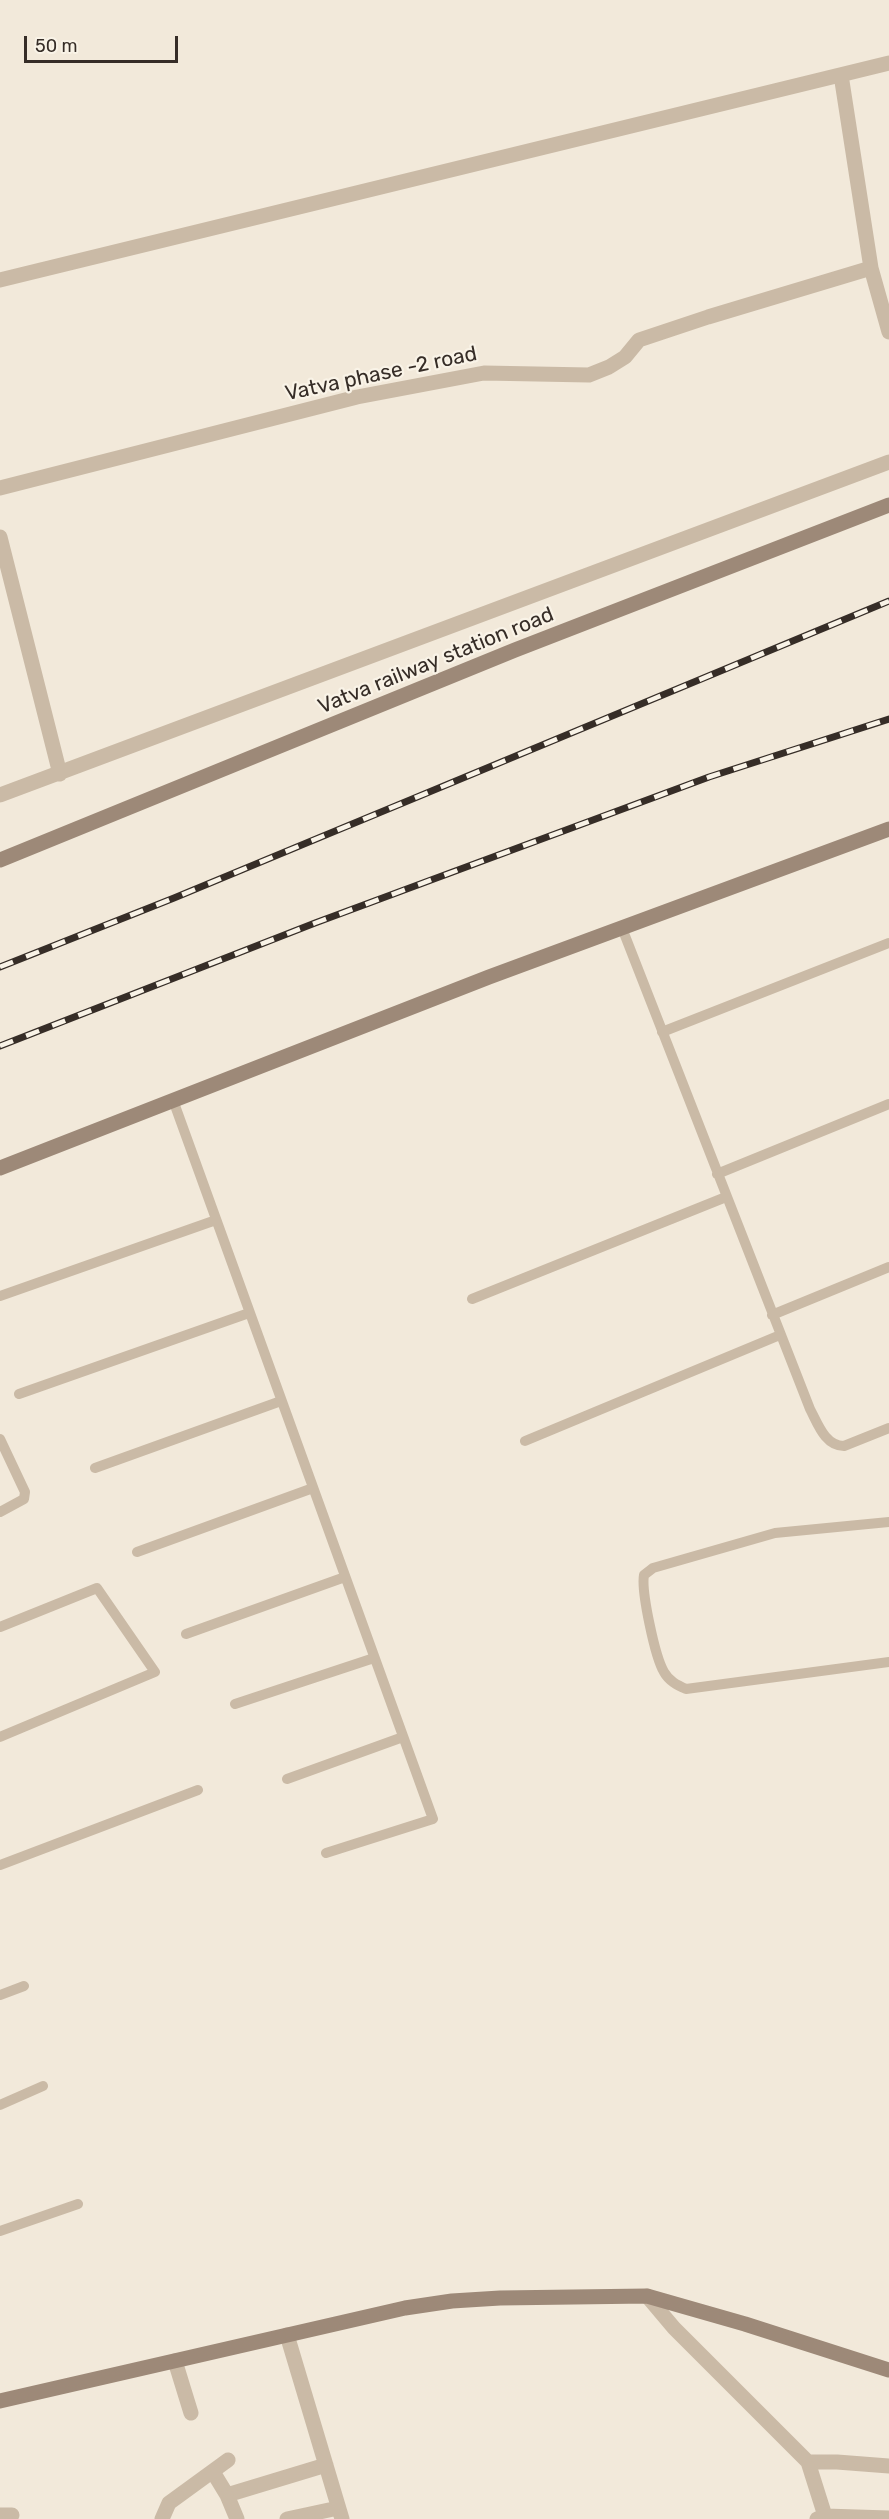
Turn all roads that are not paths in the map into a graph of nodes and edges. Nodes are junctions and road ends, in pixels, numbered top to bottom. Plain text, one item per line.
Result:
1 (889, 63) edge
2 (841, 75) junction
3 (871, 268) junction
4 (0, 280) edge
5 (889, 332) edge
6 (889, 462) edge
7 (0, 488) edge
8 (889, 505) edge
9 (0, 537) edge
10 (60, 774) junction
11 (0, 795) edge
12 (889, 829) edge
13 (0, 860) edge
14 (622, 927) junction
15 (889, 943) edge
16 (662, 1032) junction
17 (172, 1100) junction
18 (889, 1104) edge
19 (0, 1168) edge
20 (717, 1174) junction
21 (726, 1197) junction
22 (216, 1220) junction
23 (889, 1267) edge
24 (0, 1296) edge
25 (472, 1299) dead end
26 (249, 1313) junction
27 (772, 1315) junction
28 (780, 1335) junction
29 (19, 1394) dead end
30 (281, 1401) junction
31 (889, 1428) edge
32 (0, 1439) edge
33 (525, 1442) dead end
34 (95, 1468) dead end
35 (313, 1488) junction
36 (0, 1512) edge
37 (889, 1522) edge
38 (137, 1552) dead end
39 (345, 1577) junction
40 (0, 1627) edge
41 (186, 1634) dead end
42 (374, 1658) junction
43 (889, 1662) edge
44 (235, 1704) dead end
45 (0, 1737) edge
46 (403, 1737) junction
47 (286, 1779) dead end
48 (198, 1790) dead end
49 (326, 1853) dead end
50 (0, 1865) edge
51 (24, 1986) dead end
52 (0, 1995) edge
53 (43, 2086) dead end
54 (0, 2104) edge
55 (78, 2205) dead end
56 (0, 2231) edge
57 (647, 2296) junction
58 (287, 2335) junction
59 (175, 2361) junction
60 (889, 2370) edge
61 (0, 2401) edge
62 (191, 2413) dead end
63 (228, 2460) dead end
64 (808, 2462) junction
65 (326, 2465) junction
66 (889, 2466) edge
67 (213, 2472) junction
68 (227, 2495) junction
69 (340, 2513) edge
70 (823, 2518) edge
71 (889, 2518) edge
72 (162, 2519) edge
73 (237, 2519) edge
74 (286, 2519) edge

1 - 2 street
2 - 3 street
2 - 4 street
3 - 5 street
3 - 7 street, Vatva phase -2 road
6 - 10 street
8 - 13 street, Vatva railway station road
9 - 10 street
10 - 11 street
12 - 14 street
14 - 16 lane
14 - 17 street
15 - 16 lane
16 - 20 lane
17 - 19 street
17 - 22 lane
18 - 20 lane
20 - 21 lane
21 - 25 lane
21 - 27 lane
22 - 24 lane
22 - 26 lane
23 - 27 lane
26 - 29 lane
26 - 30 lane
27 - 28 lane
28 - 31 lane
28 - 33 lane
30 - 34 lane
30 - 35 lane
32 - 36 lane
35 - 38 lane
35 - 39 lane
37 - 43 lane
39 - 41 lane
39 - 42 lane
40 - 45 lane
42 - 44 lane
42 - 46 lane
46 - 47 lane
46 - 49 lane
48 - 50 lane
51 - 52 lane
53 - 54 lane
55 - 56 lane
57 - 58 street
57 - 60 street
57 - 64 street
58 - 59 street
58 - 65 street
59 - 61 street
59 - 62 street
63 - 67 street
64 - 66 street
64 - 70 street
65 - 68 street
65 - 69 street
67 - 68 street
67 - 72 street
68 - 73 street
69 - 74 street
70 - 71 street

